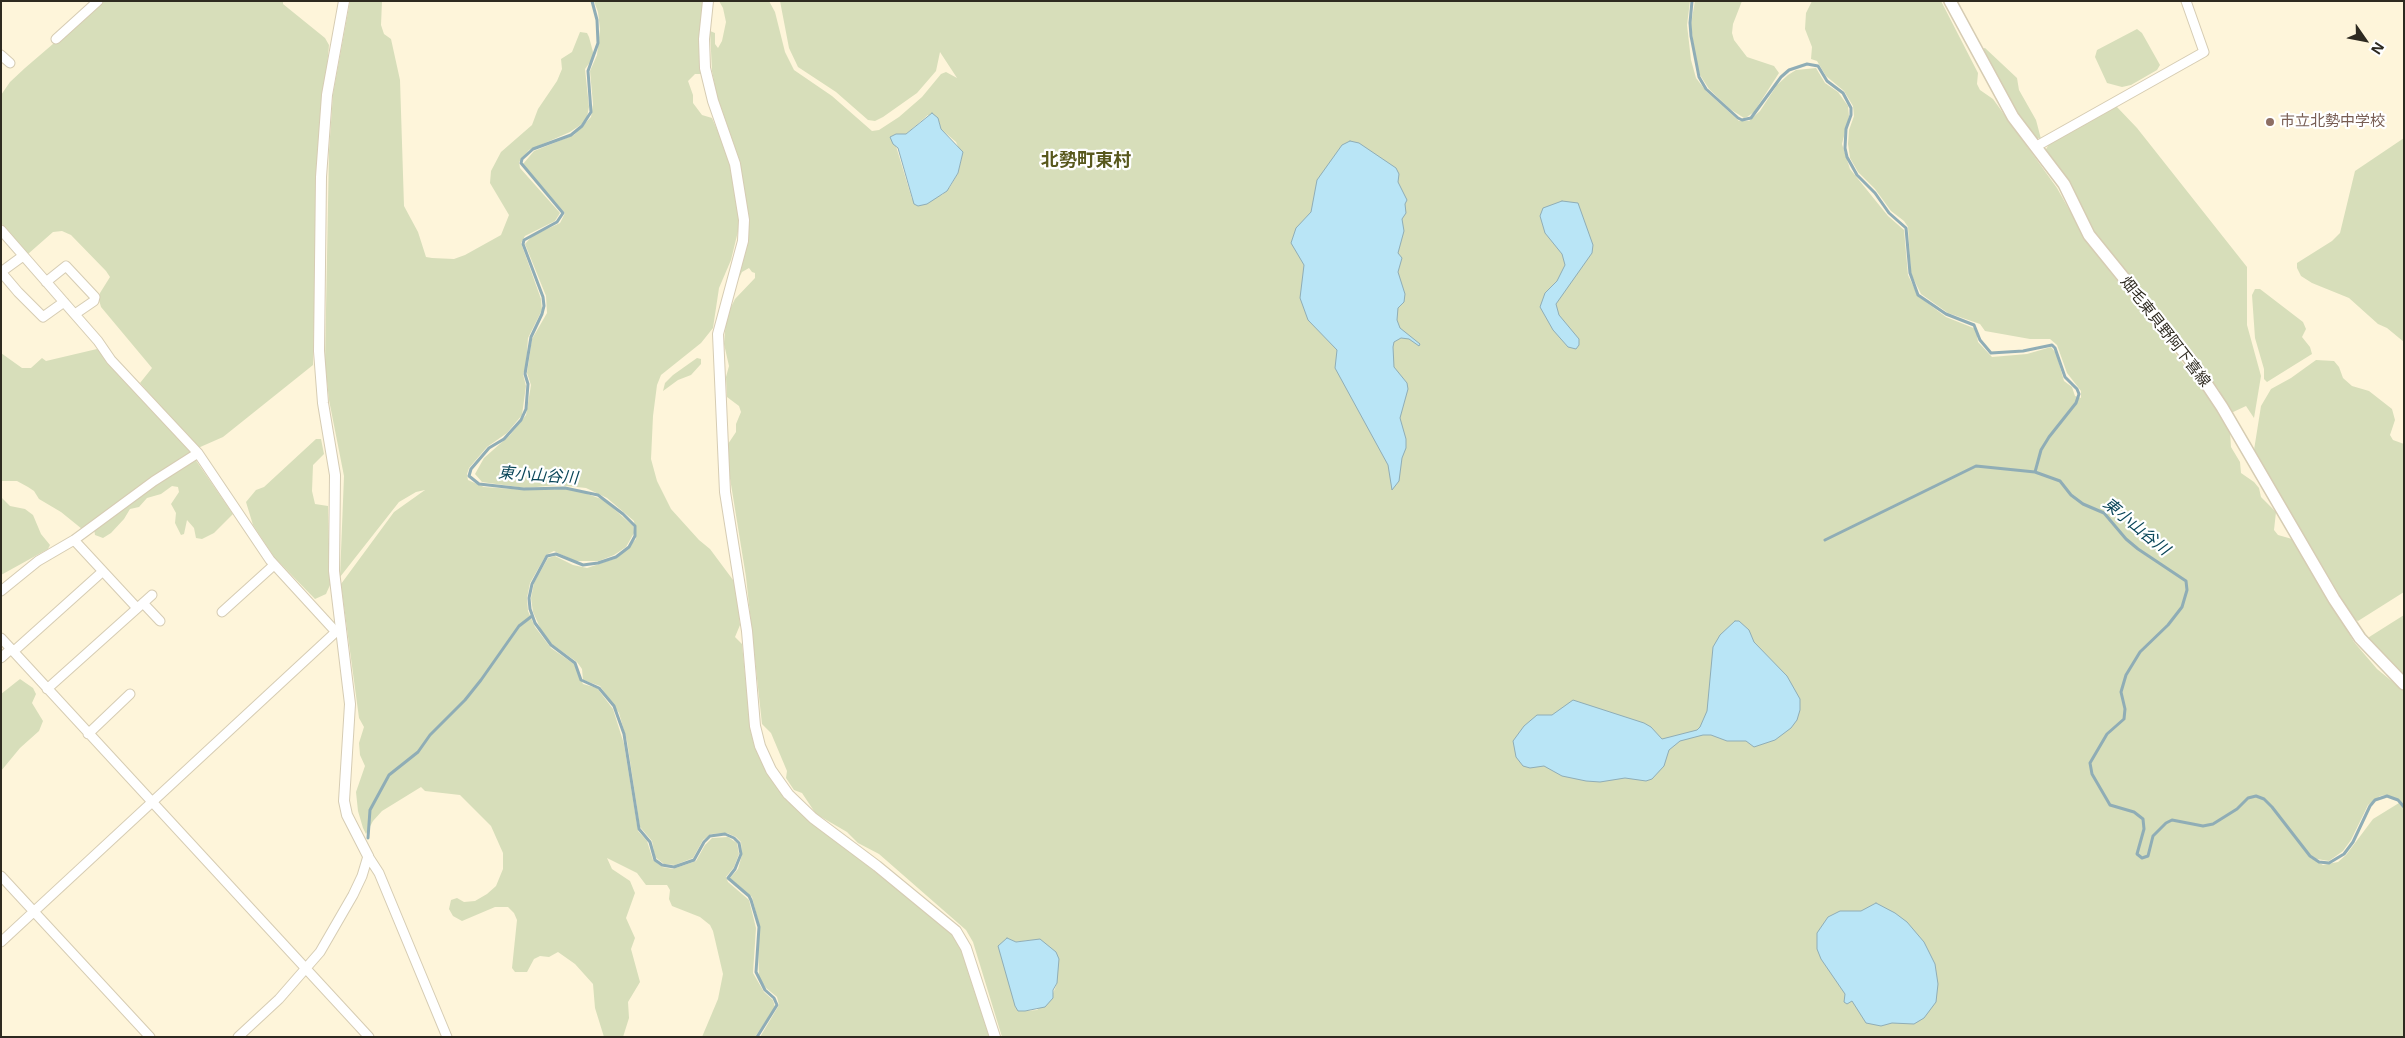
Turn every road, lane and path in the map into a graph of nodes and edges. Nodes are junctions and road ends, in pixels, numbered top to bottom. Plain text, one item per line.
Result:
1 (98, 1) edge
2 (344, 1) edge
3 (708, 1) edge
4 (1950, 1) edge
5 (2186, 1) edge
6 (56, 38) dead end
7 (1, 55) edge
8 (10, 64) dead end
9 (2035, 147) junction
10 (1, 230) edge
11 (23, 256) junction
12 (46, 282) junction
13 (64, 302) junction
14 (75, 314) junction
15 (198, 453) junction
16 (74, 540) junction
17 (274, 565) junction
18 (102, 572) junction
19 (1, 591) edge
20 (152, 595) dead end
21 (140, 606) junction
22 (222, 612) dead end
23 (160, 621) dead end
24 (338, 630) junction
25 (1, 638) edge
26 (12, 650) junction
27 (1, 658) edge
28 (2404, 684) edge
29 (47, 689) junction
30 (130, 694) dead end
31 (88, 734) junction
32 (151, 803) junction
33 (368, 856) junction
34 (1, 876) edge
35 (34, 912) junction
36 (1, 942) edge
37 (308, 969) junction
38 (150, 1037) edge
39 (238, 1037) edge
40 (369, 1037) edge
41 (447, 1037) edge
42 (995, 1037) edge

1 - 6 street
2 - 24 street
3 - 42 street
4 - 9 main road, 畑毛東貝野阿下喜線
5 - 9 street
7 - 8 street
9 - 28 main road, 畑毛東貝野阿下喜線
10 - 11 street
11 - 12 street
11 - 13 street
12 - 13 street
12 - 14 street
13 - 14 street
14 - 15 street
15 - 16 street
15 - 17 street
16 - 18 street
16 - 19 street
17 - 22 street
17 - 24 street
18 - 21 street
18 - 26 street
20 - 21 street
21 - 23 street
21 - 29 street
24 - 32 street
24 - 33 street
25 - 26 street
26 - 27 street
26 - 29 street
29 - 31 street
30 - 31 street
31 - 32 street
32 - 35 street
32 - 37 street
33 - 37 street
33 - 41 street
34 - 35 street
35 - 36 street
35 - 38 street
37 - 39 street
37 - 40 street

